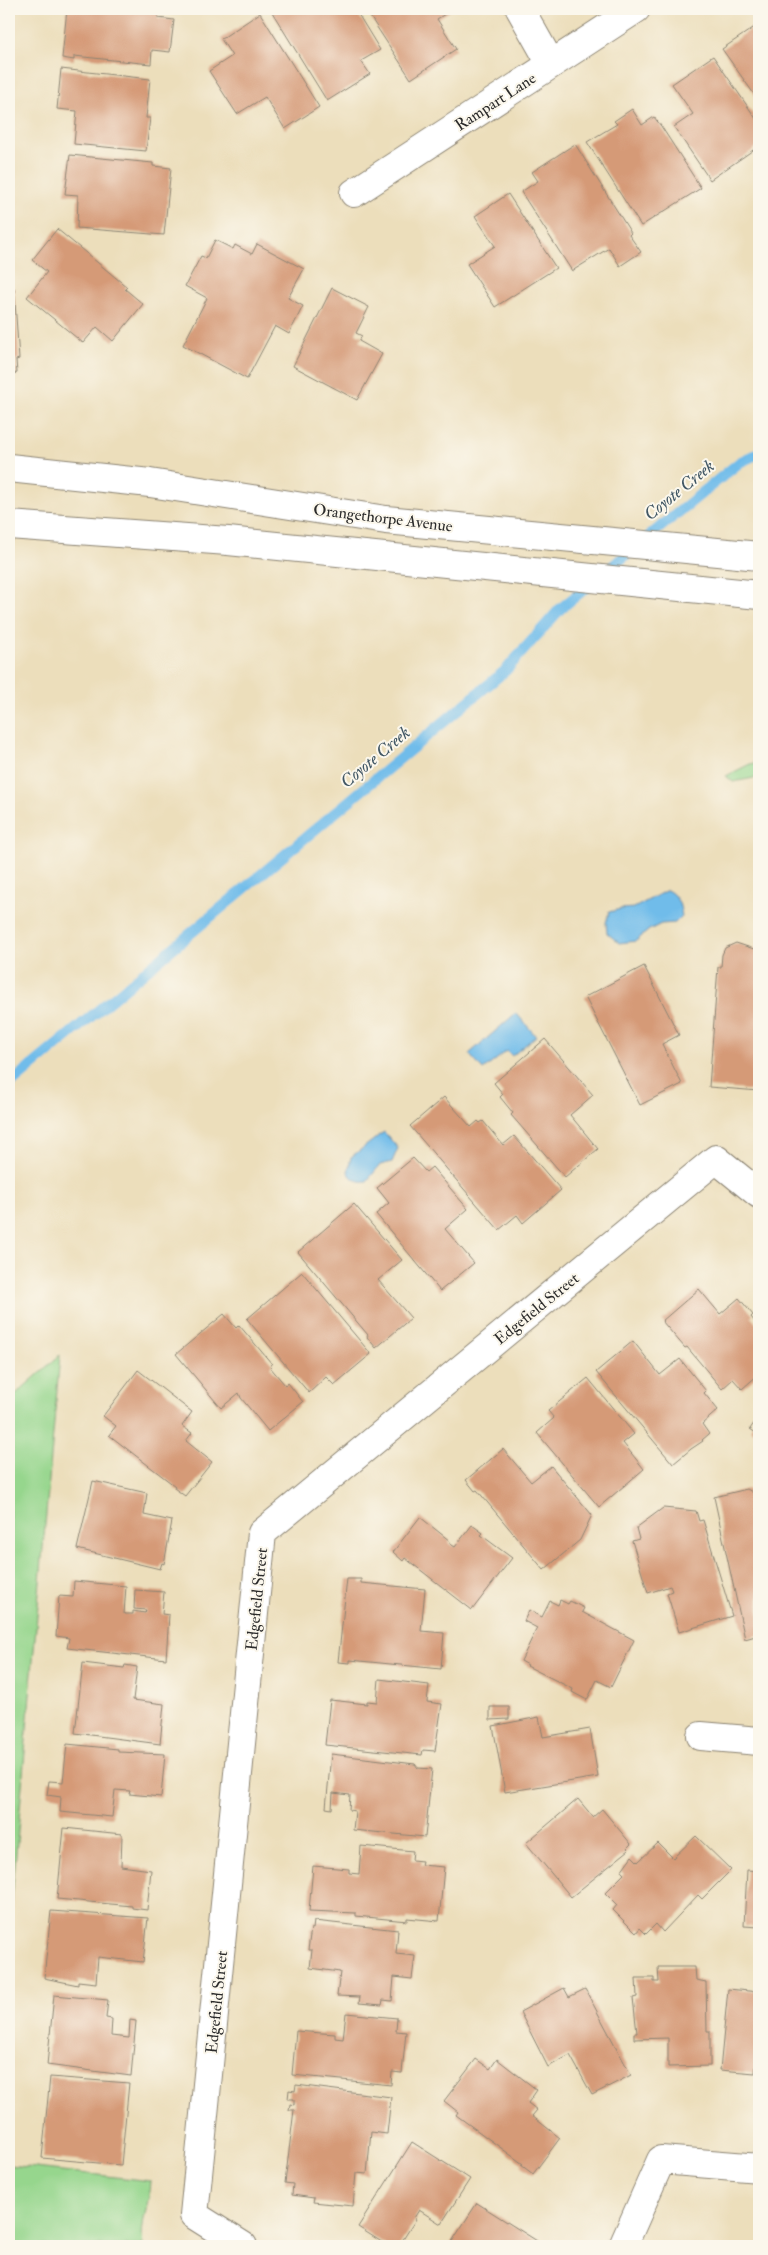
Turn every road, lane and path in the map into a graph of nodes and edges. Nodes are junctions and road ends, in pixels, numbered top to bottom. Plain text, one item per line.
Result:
1 (520, 9) edge
2 (636, 9) edge
3 (551, 64) junction
4 (354, 193) dead end
5 (9, 468) edge
6 (9, 525) edge
7 (759, 556) edge
8 (759, 595) edge
9 (759, 1194) edge
10 (701, 1736) dead end
11 (759, 1741) edge
12 (759, 2168) edge
13 (243, 2246) edge
14 (624, 2246) edge

1 - 3 street
2 - 3 street, Rampart Lane
3 - 4 street, Rampart Lane
5 - 7 street, Orangethorpe Avenue
6 - 8 street
9 - 13 street, Edgefield Street
10 - 11 street
12 - 14 street

